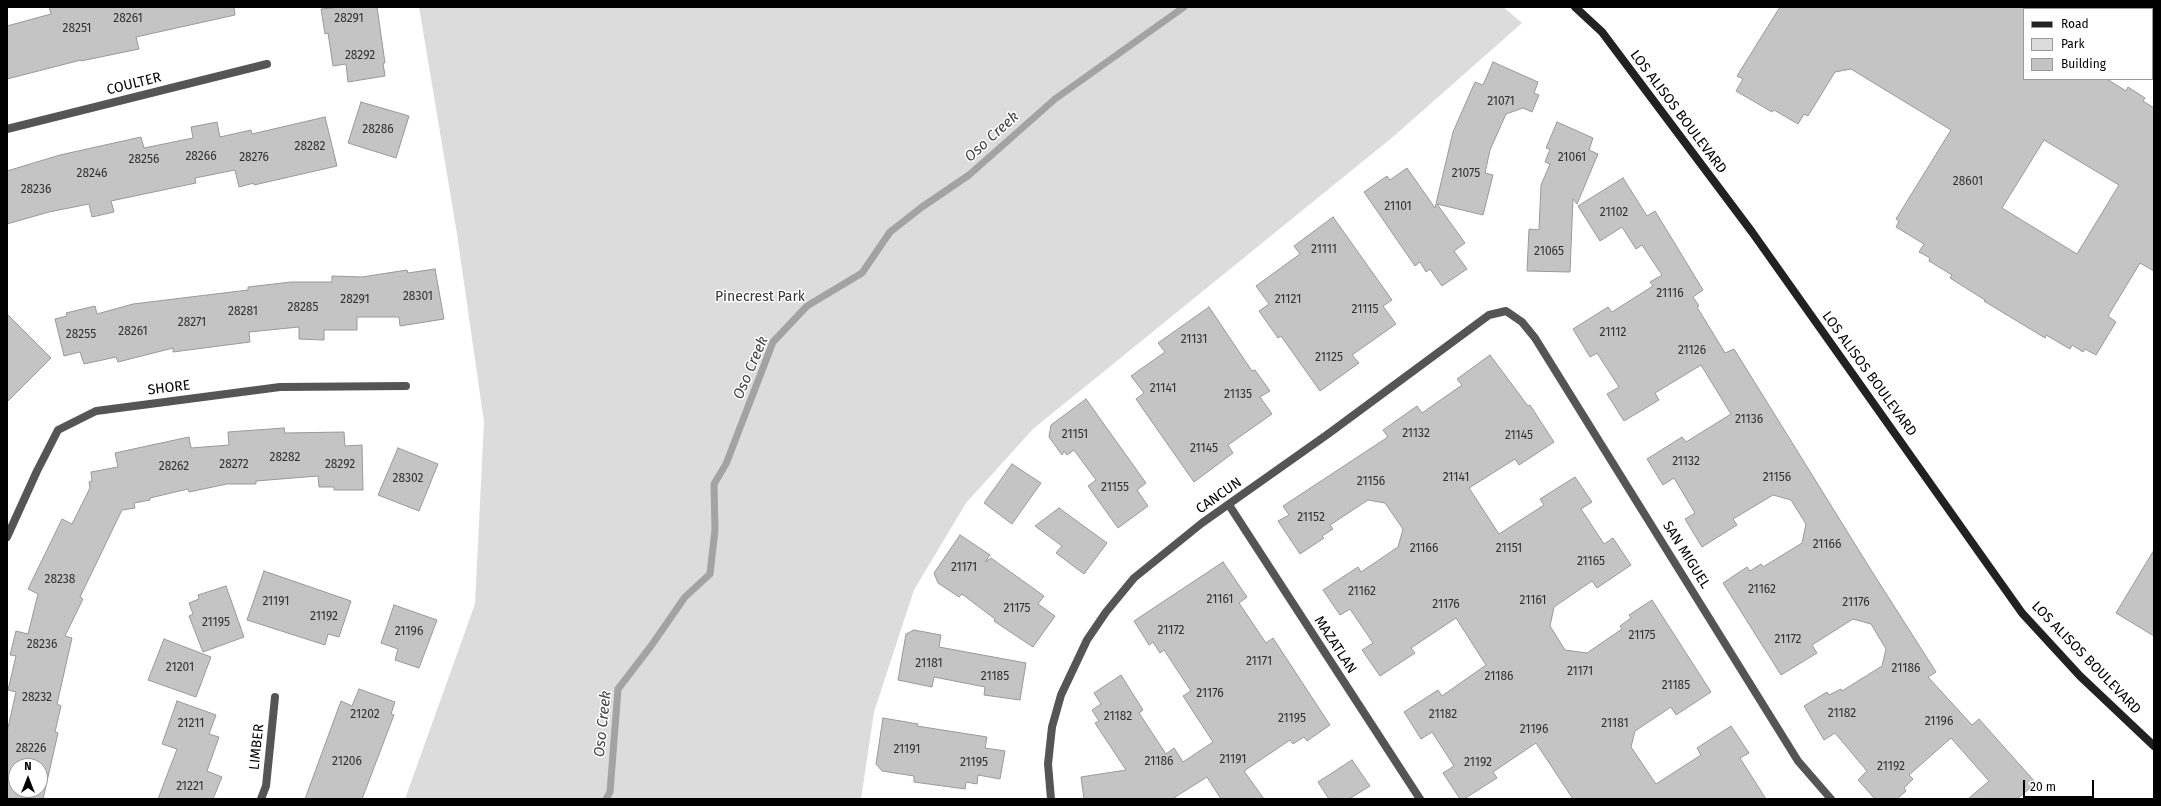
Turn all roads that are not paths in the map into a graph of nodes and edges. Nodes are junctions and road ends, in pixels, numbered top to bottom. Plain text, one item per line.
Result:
1 (1575, 7) edge
2 (267, 64) dead end
3 (7, 129) edge
4 (1522, 322) joint
5 (406, 386) dead end
6 (1229, 505) junction
7 (7, 537) edge
8 (275, 697) dead end
9 (2154, 746) edge
10 (261, 799) edge
11 (1051, 799) edge
12 (1420, 799) edge
13 (1831, 799) edge

1 - 9 main road, LOS ALISOS BOULEVARD
2 - 3 street, COULTER
4 - 6 street, CANCUN
4 - 13 street, SAN MIGUEL
5 - 7 street, SHORE
6 - 11 street, CANCUN
6 - 12 street, MAZATLAN
8 - 10 street, LIMBER

